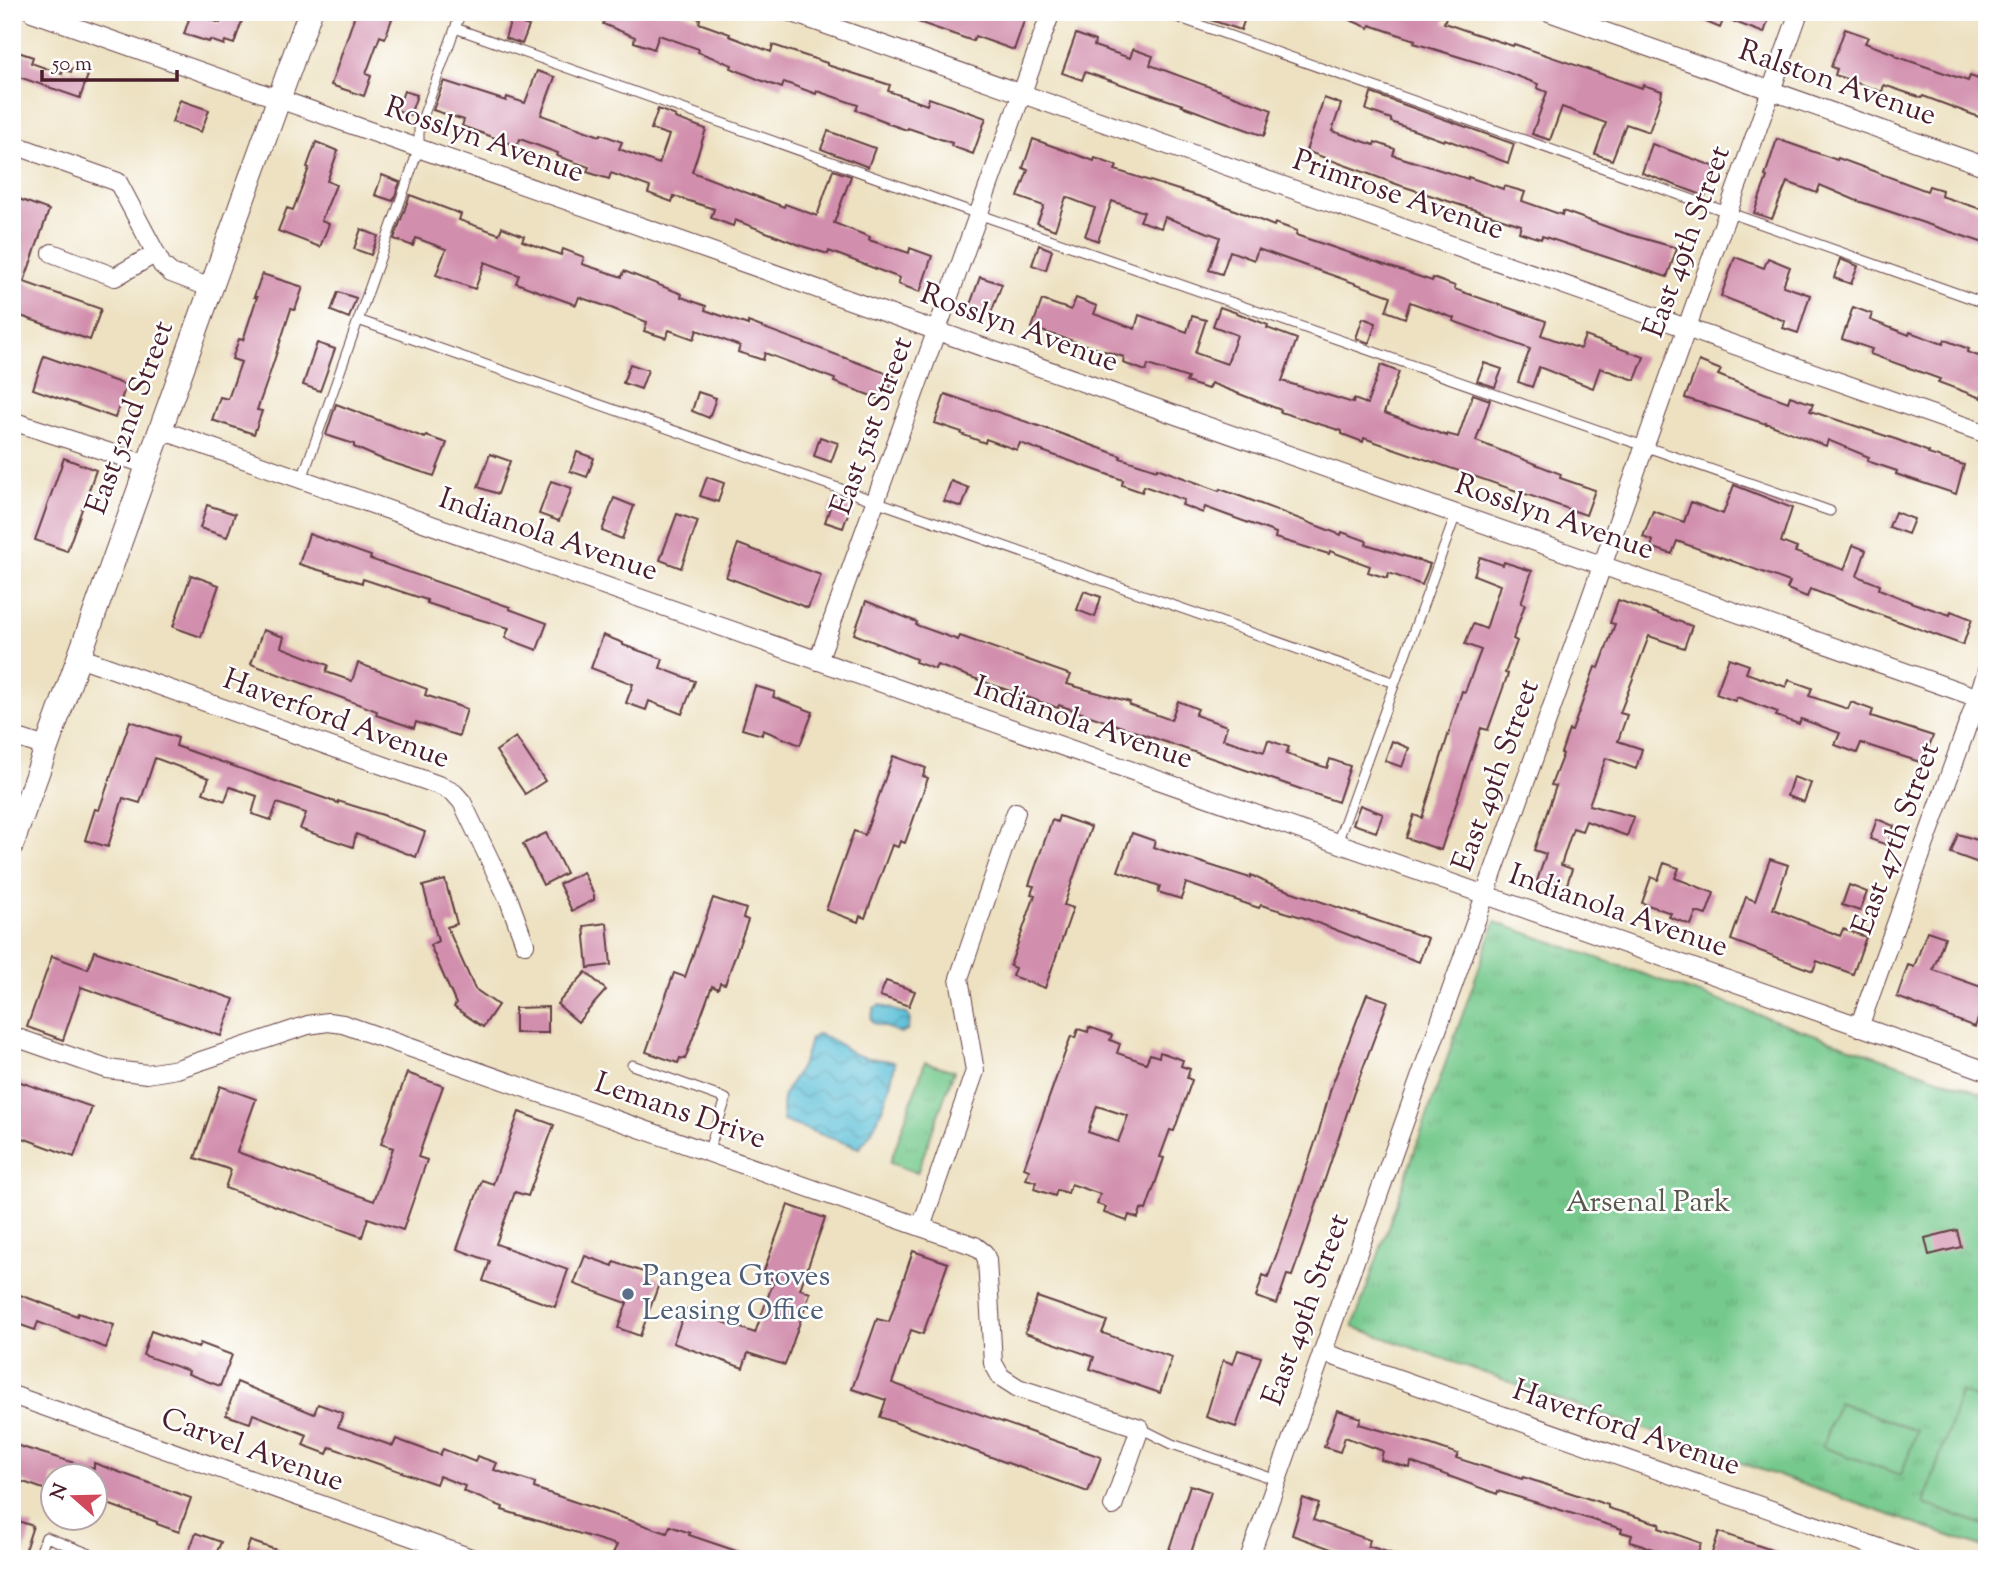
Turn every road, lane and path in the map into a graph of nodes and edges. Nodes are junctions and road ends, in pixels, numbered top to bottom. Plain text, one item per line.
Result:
1 (32, 12) edge
2 (310, 12) edge
3 (460, 12) edge
4 (790, 12) edge
5 (1051, 12) edge
6 (1163, 12) edge
7 (1549, 12) edge
8 (1799, 12) edge
9 (1974, 12) edge
10 (1987, 17) edge
11 (455, 27) junction
12 (1771, 91) junction
13 (1022, 93) junction
14 (278, 99) junction
15 (12, 144) edge
16 (419, 148) junction
17 (1987, 167) edge
18 (1728, 212) junction
19 (978, 214) junction
20 (52, 253) dead end
21 (156, 253) junction
22 (211, 288) junction
23 (1987, 304) edge
24 (358, 320) junction
25 (1687, 328) junction
26 (937, 330) junction
27 (14, 427) edge
28 (161, 430) junction
29 (1987, 434) edge
30 (1644, 447) junction
31 (148, 465) junction
32 (302, 480) junction
33 (876, 500) junction
34 (1830, 511) dead end
35 (1456, 514) junction
36 (1602, 565) junction
37 (79, 657) junction
38 (818, 661) junction
39 (1987, 671) edge
40 (1395, 683) junction
41 (1982, 699) edge
42 (12, 736) edge
43 (46, 747) junction
44 (1016, 812) dead end
45 (1336, 843) junction
46 (12, 844) edge
47 (1485, 895) junction
48 (526, 944) dead end
49 (1859, 1027) junction
50 (12, 1036) edge
51 (632, 1065) dead end
52 (1987, 1072) edge
53 (708, 1152) junction
54 (921, 1227) junction
55 (1322, 1352) junction
56 (12, 1395) edge
57 (1140, 1428) junction
58 (1277, 1480) junction
59 (1113, 1506) dead end
60 (38, 1559) edge
61 (103, 1559) edge
62 (474, 1559) edge
63 (1249, 1559) edge
64 (1911, 1559) edge

1 - 14 street, Rosslyn Avenue
2 - 14 street, East 52nd Street
3 - 11 lane
4 - 13 street, Primrose Avenue
5 - 13 street, East 51st Street
6 - 18 lane
7 - 12 street, Ralston Avenue
8 - 12 street, East 49th Street
9 - 10 lane
11 - 16 lane
11 - 19 lane
12 - 17 street, Ralston Avenue
12 - 18 street, East 49th Street
13 - 19 street, East 51st Street
13 - 25 street, Primrose Avenue
14 - 16 street, Rosslyn Avenue
14 - 22 street, East 52nd Street
15 - 21 street
16 - 24 lane
16 - 26 street, Rosslyn Avenue
18 - 23 lane
18 - 25 street, East 49th Street
19 - 26 street, East 51st Street
19 - 30 lane
20 - 21 street
21 - 22 street
22 - 28 street, East 52nd Street
24 - 32 lane
24 - 33 lane
25 - 29 street, Primrose Avenue
25 - 30 street, East 49th Street
26 - 33 street, East 51st Street
26 - 35 street, Rosslyn Avenue
27 - 31 street
28 - 31 street, East 52nd Street
28 - 32 street, Indianola Avenue
30 - 34 lane
30 - 36 street, East 49th Street
31 - 37 street, East 52nd Street
32 - 38 street, Indianola Avenue
33 - 38 street, East 51st Street
33 - 40 lane
35 - 36 street, Rosslyn Avenue
35 - 40 lane
36 - 41 street, Rosslyn Avenue
36 - 47 street, East 49th Street
37 - 43 street, East 52nd Street
37 - 48 street, Haverford Avenue
38 - 45 street, Indianola Avenue
39 - 41 street, East 47th Street
40 - 45 lane
41 - 49 street, East 47th Street
42 - 43 street
43 - 46 street, East 52nd Street
44 - 54 street
45 - 47 street, Indianola Avenue
47 - 49 street, Indianola Avenue
47 - 55 street, East 49th Street
49 - 52 street, Indianola Avenue
50 - 53 street, Lemans Drive
51 - 53 lane
53 - 54 street, Lemans Drive
54 - 57 street, Lemans Drive
55 - 58 street, East 49th Street
55 - 64 street, Haverford Avenue
56 - 62 street, Carvel Avenue
57 - 58 lane
57 - 59 street
58 - 63 street, East 49th Street
60 - 61 lane

